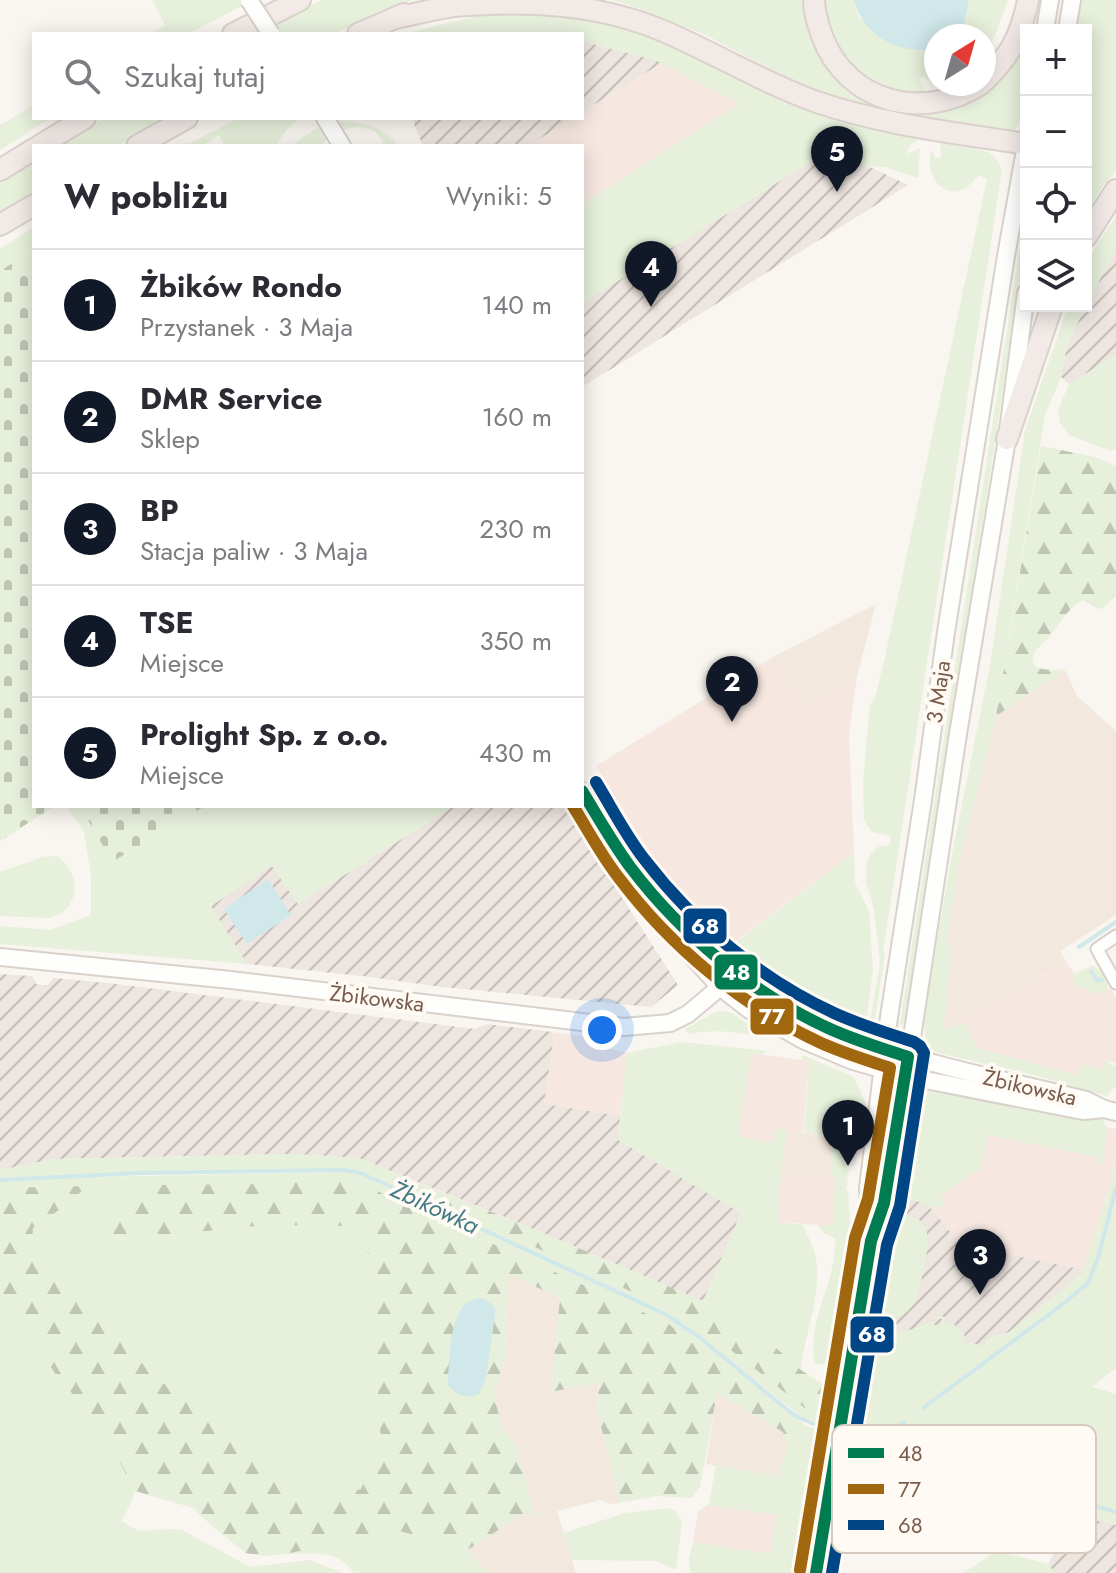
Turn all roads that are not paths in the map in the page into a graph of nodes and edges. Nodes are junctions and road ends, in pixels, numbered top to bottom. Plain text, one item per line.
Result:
1 (249, 0) edge
2 (300, 0) edge
3 (442, 0) edge
4 (814, 0) edge
5 (1028, 0) edge
6 (1050, 0) edge
7 (1072, 0) edge
8 (395, 18) junction
9 (1046, 24) edge
10 (1068, 24) edge
11 (237, 32) edge
12 (270, 32) edge
13 (363, 32) edge
14 (996, 70) edge
15 (959, 96) edge
16 (82, 120) edge
17 (183, 120) edge
18 (326, 120) edge
19 (340, 143) edge
20 (1020, 143) edge
21 (43, 144) edge
22 (141, 144) edge
23 (32, 150) edge
24 (1022, 168) edge
25 (0, 170) edge
26 (1116, 190) edge
27 (32, 206) edge
28 (0, 225) edge
29 (1092, 228) edge
30 (1024, 312) edge
31 (1050, 312) edge
32 (1007, 439) junction
33 (584, 794) edge
34 (637, 876) junction
35 (1116, 936) edge
36 (0, 957) edge
37 (737, 973) junction
38 (1116, 983) edge
39 (720, 987) junction
40 (885, 1049) junction
41 (908, 1057) junction
42 (882, 1070) junction
43 (905, 1076) junction
44 (1110, 1110) edge
45 (871, 1241) junction
46 (841, 1425) edge
47 (832, 1476) edge
48 (816, 1573) edge

1 - 12 main road, bridge
2 - 11 highway
3 - 8 highway
4 - 15 highway
5 - 14 highway
6 - 9 main road
7 - 10 main road
8 - 13 highway
8 - 20 highway
16 - 21 highway
17 - 22 highway
18 - 19 main road
23 - 25 highway
24 - 40 main road, 3 Maja
26 - 29 highway
27 - 28 highway
30 - 32 main road, 3 Maja
31 - 32 highway
32 - 41 main road, 3 Maja
33 - 34 main road
34 - 37 main road, Żbikowska
34 - 39 main road, Żbikowska
35 - 38 street
36 - 39 main road, Żbikowska
37 - 39 main road, Żbikowska
37 - 40 main road, Żbikowska
39 - 42 main road, Żbikowska
40 - 41 main road, Żbikowska
40 - 42 main road, 3 Maja
41 - 43 main road, 3 Maja
41 - 44 main road, Żbikowska
42 - 43 main road, Żbikowska
42 - 45 main road, 3 Maja
43 - 44 main road, Żbikowska
43 - 45 main road, 3 Maja
45 - 46 main road, 3 Maja
47 - 48 main road, 3 Maja

